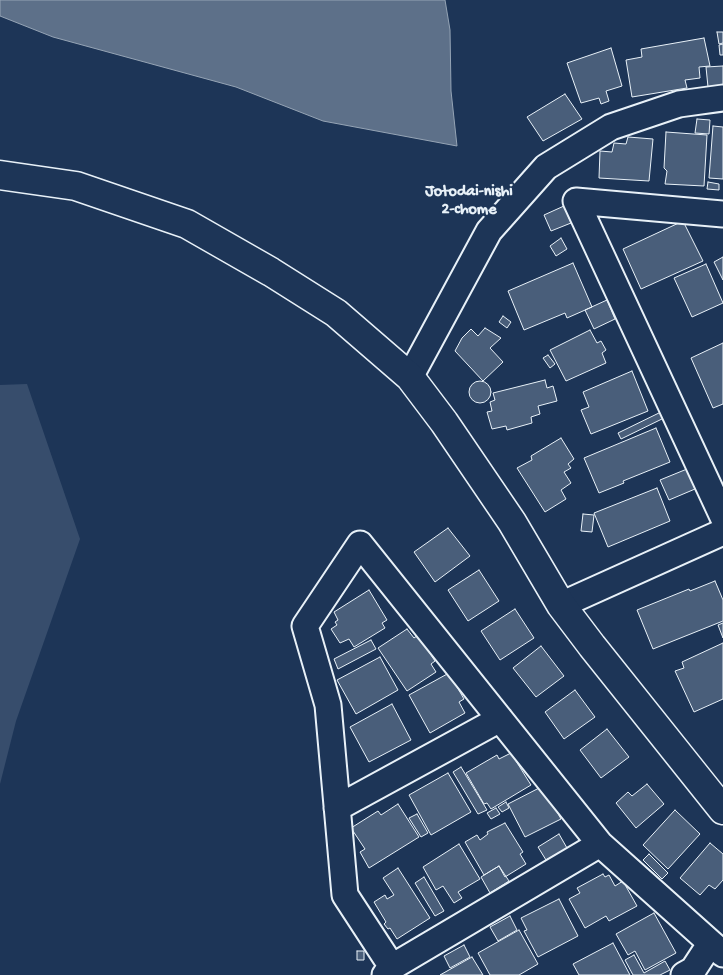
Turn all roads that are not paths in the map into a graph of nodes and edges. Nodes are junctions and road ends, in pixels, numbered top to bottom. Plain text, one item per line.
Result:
1 (723, 98) edge
2 (0, 175) edge
3 (723, 214) edge
4 (410, 377) junction
5 (723, 517) edge
6 (723, 532) edge
7 (561, 605) junction
8 (500, 719) junction
9 (337, 808) junction
10 (723, 810) edge
11 (600, 844) junction
12 (716, 949) edge
13 (388, 971) edge
14 (684, 975) edge

1 - 4 street
2 - 4 street
3 - 5 street
4 - 7 street
6 - 7 street
7 - 10 street
8 - 9 street
8 - 9 street
8 - 11 street
9 - 13 street
11 - 12 street
11 - 13 street
12 - 14 street

